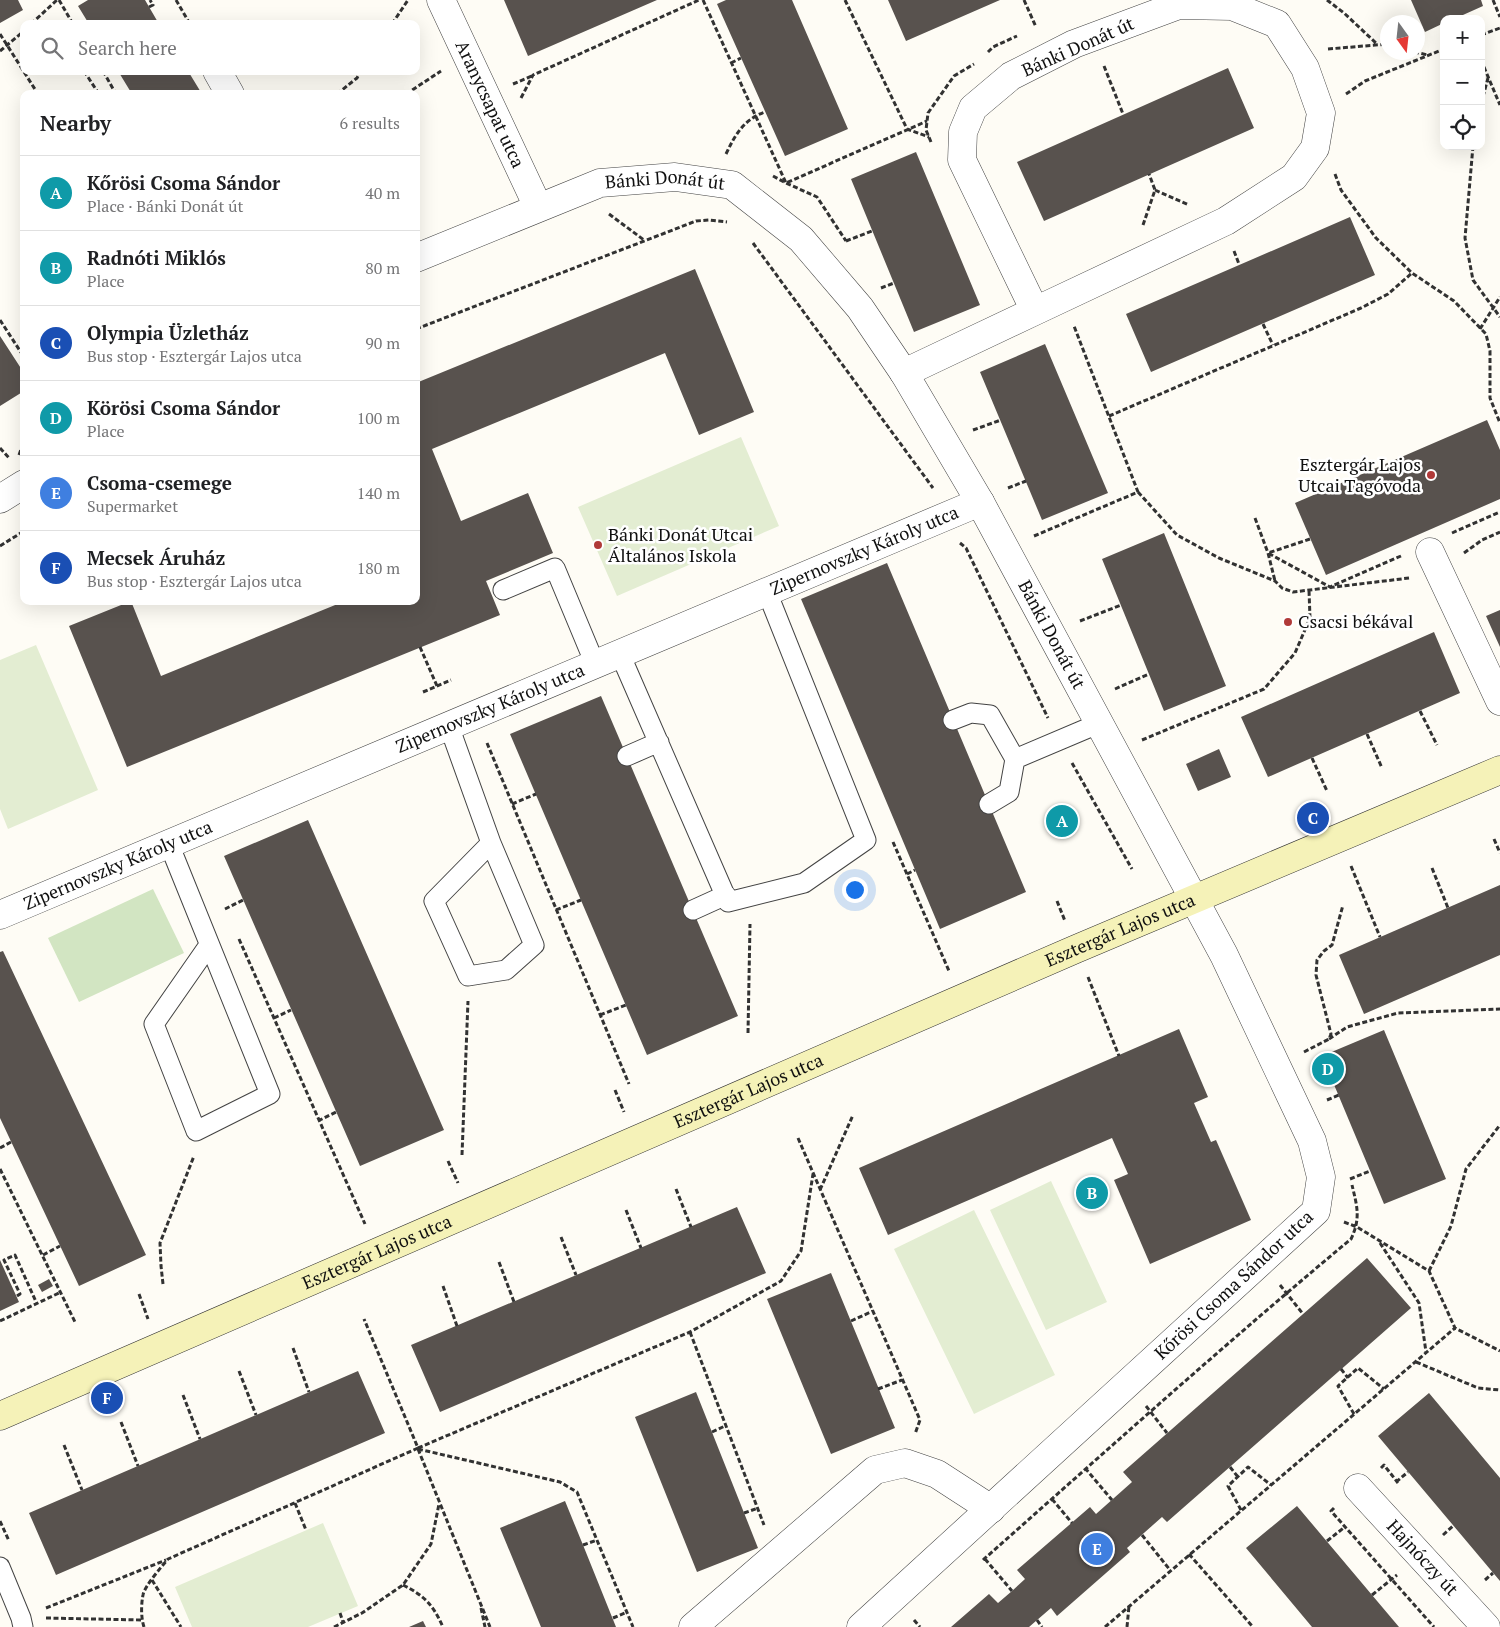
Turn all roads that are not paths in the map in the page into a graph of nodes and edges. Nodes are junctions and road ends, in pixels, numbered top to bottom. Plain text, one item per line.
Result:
1 (441, 0) edge
2 (219, 75) edge
3 (228, 90) edge
4 (538, 207) junction
5 (420, 256) edge
6 (1035, 311) junction
7 (904, 373) junction
8 (20, 486) edge
9 (0, 499) edge
10 (980, 502) junction
11 (1429, 547) road end
12 (503, 590) dead end
13 (767, 592) junction
14 (608, 659) junction
15 (1500, 701) edge
16 (953, 720) dead end
17 (1100, 723) junction
18 (449, 726) junction
19 (658, 742) junction
20 (627, 756) dead end
21 (1015, 759) junction
22 (1500, 770) edge
23 (989, 804) dead end
24 (492, 842) junction
25 (169, 844) junction
26 (726, 895) junction
27 (1194, 899) junction
28 (693, 910) dead end
29 (0, 915) edge
30 (209, 945) junction
31 (0, 1416) edge
32 (1358, 1488) dead end
33 (991, 1509) junction
34 (0, 1567) edge
35 (25, 1624) edge
36 (693, 1627) edge
37 (861, 1627) edge
38 (1486, 1627) edge

1 - 4 street, Aranycsapat utca
2 - 3 street
4 - 5 street, Bánki Donát út
4 - 7 street, Bánki Donát út
6 - 6 street, Bánki Donát út
6 - 7 street, Bánki Donát út
7 - 10 street, Bánki Donát út
8 - 9 street
10 - 13 street, Zipernovszky Károly utca
10 - 17 street, Bánki Donát út
11 - 15 street
12 - 14 lane
13 - 14 street, Zipernovszky Károly utca
13 - 26 lane
14 - 18 street, Zipernovszky Károly utca
14 - 19 lane
16 - 21 lane
17 - 21 lane
17 - 27 street, Bánki Donát út
18 - 24 lane
18 - 25 street, Zipernovszky Károly utca
19 - 20 lane
19 - 26 lane
21 - 23 lane
22 - 27 street, Esztergár Lajos utca
24 - 24 lane
25 - 29 street, Zipernovszky Károly utca
25 - 30 lane
26 - 28 lane
27 - 31 street, Esztergár Lajos utca
27 - 33 street, Kőrösi Csoma Sándor utca
30 - 30 lane
32 - 38 street, Hajnóczy út
33 - 36 street
33 - 37 street, Kőrösi Csoma Sándor utca
34 - 35 lane

